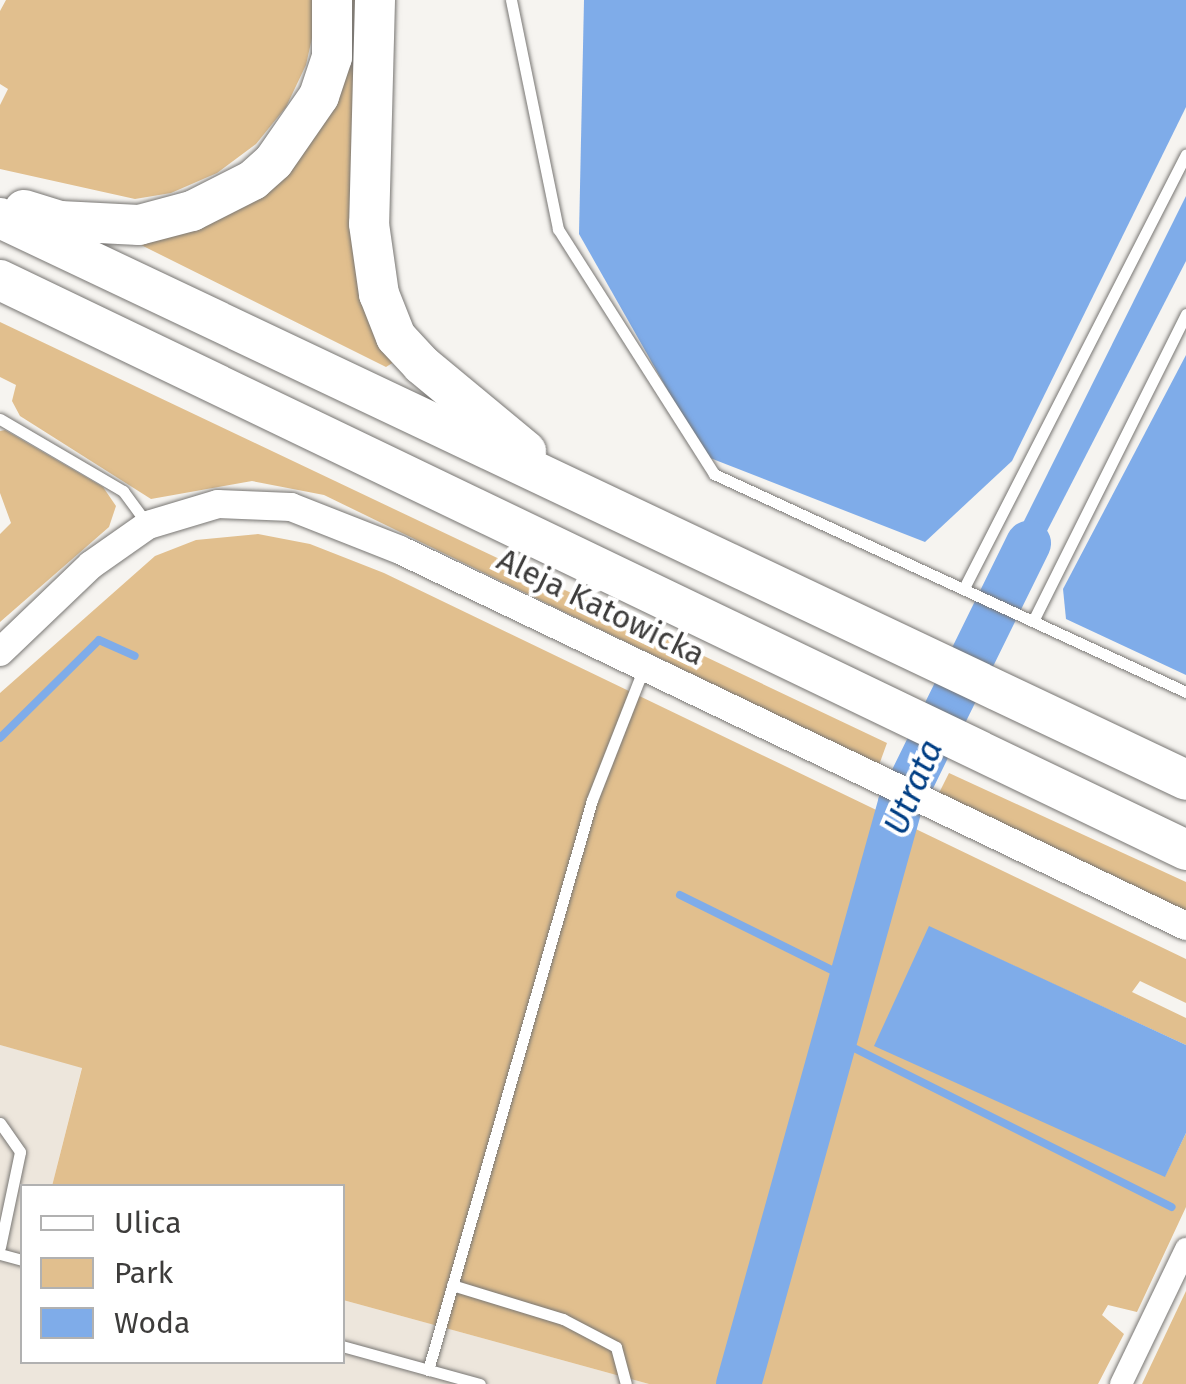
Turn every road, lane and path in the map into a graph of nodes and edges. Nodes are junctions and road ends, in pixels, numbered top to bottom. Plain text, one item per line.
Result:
1 (332, 0) edge
2 (375, 0) edge
3 (511, 0) edge
4 (1186, 154) edge
5 (0, 203) edge
6 (0, 218) edge
7 (0, 280) edge
8 (1186, 314) edge
9 (0, 420) edge
10 (590, 498) junction
11 (148, 525) junction
12 (964, 588) junction
13 (1033, 621) junction
14 (0, 652) edge
15 (644, 667) junction
16 (1186, 692) edge
17 (1186, 780) edge
18 (1186, 850) edge
19 (1186, 926) edge
20 (0, 1123) edge
21 (1186, 1248) edge
22 (0, 1250) edge
23 (452, 1285) junction
24 (345, 1347) edge
25 (428, 1370) junction
26 (480, 1384) edge
27 (626, 1384) edge
28 (1122, 1384) edge

1 - 5 highway
2 - 10 highway
3 - 12 lane
4 - 12 lane
6 - 10 highway
7 - 18 highway
8 - 13 lane
9 - 11 lane
10 - 17 highway
11 - 14 street, Aleja Katowicka
11 - 15 street, Aleja Katowicka
12 - 13 lane
13 - 16 lane
15 - 19 street, Aleja Katowicka
15 - 23 lane
20 - 22 lane
21 - 28 street
23 - 25 lane
23 - 27 lane
24 - 25 lane
25 - 26 lane

